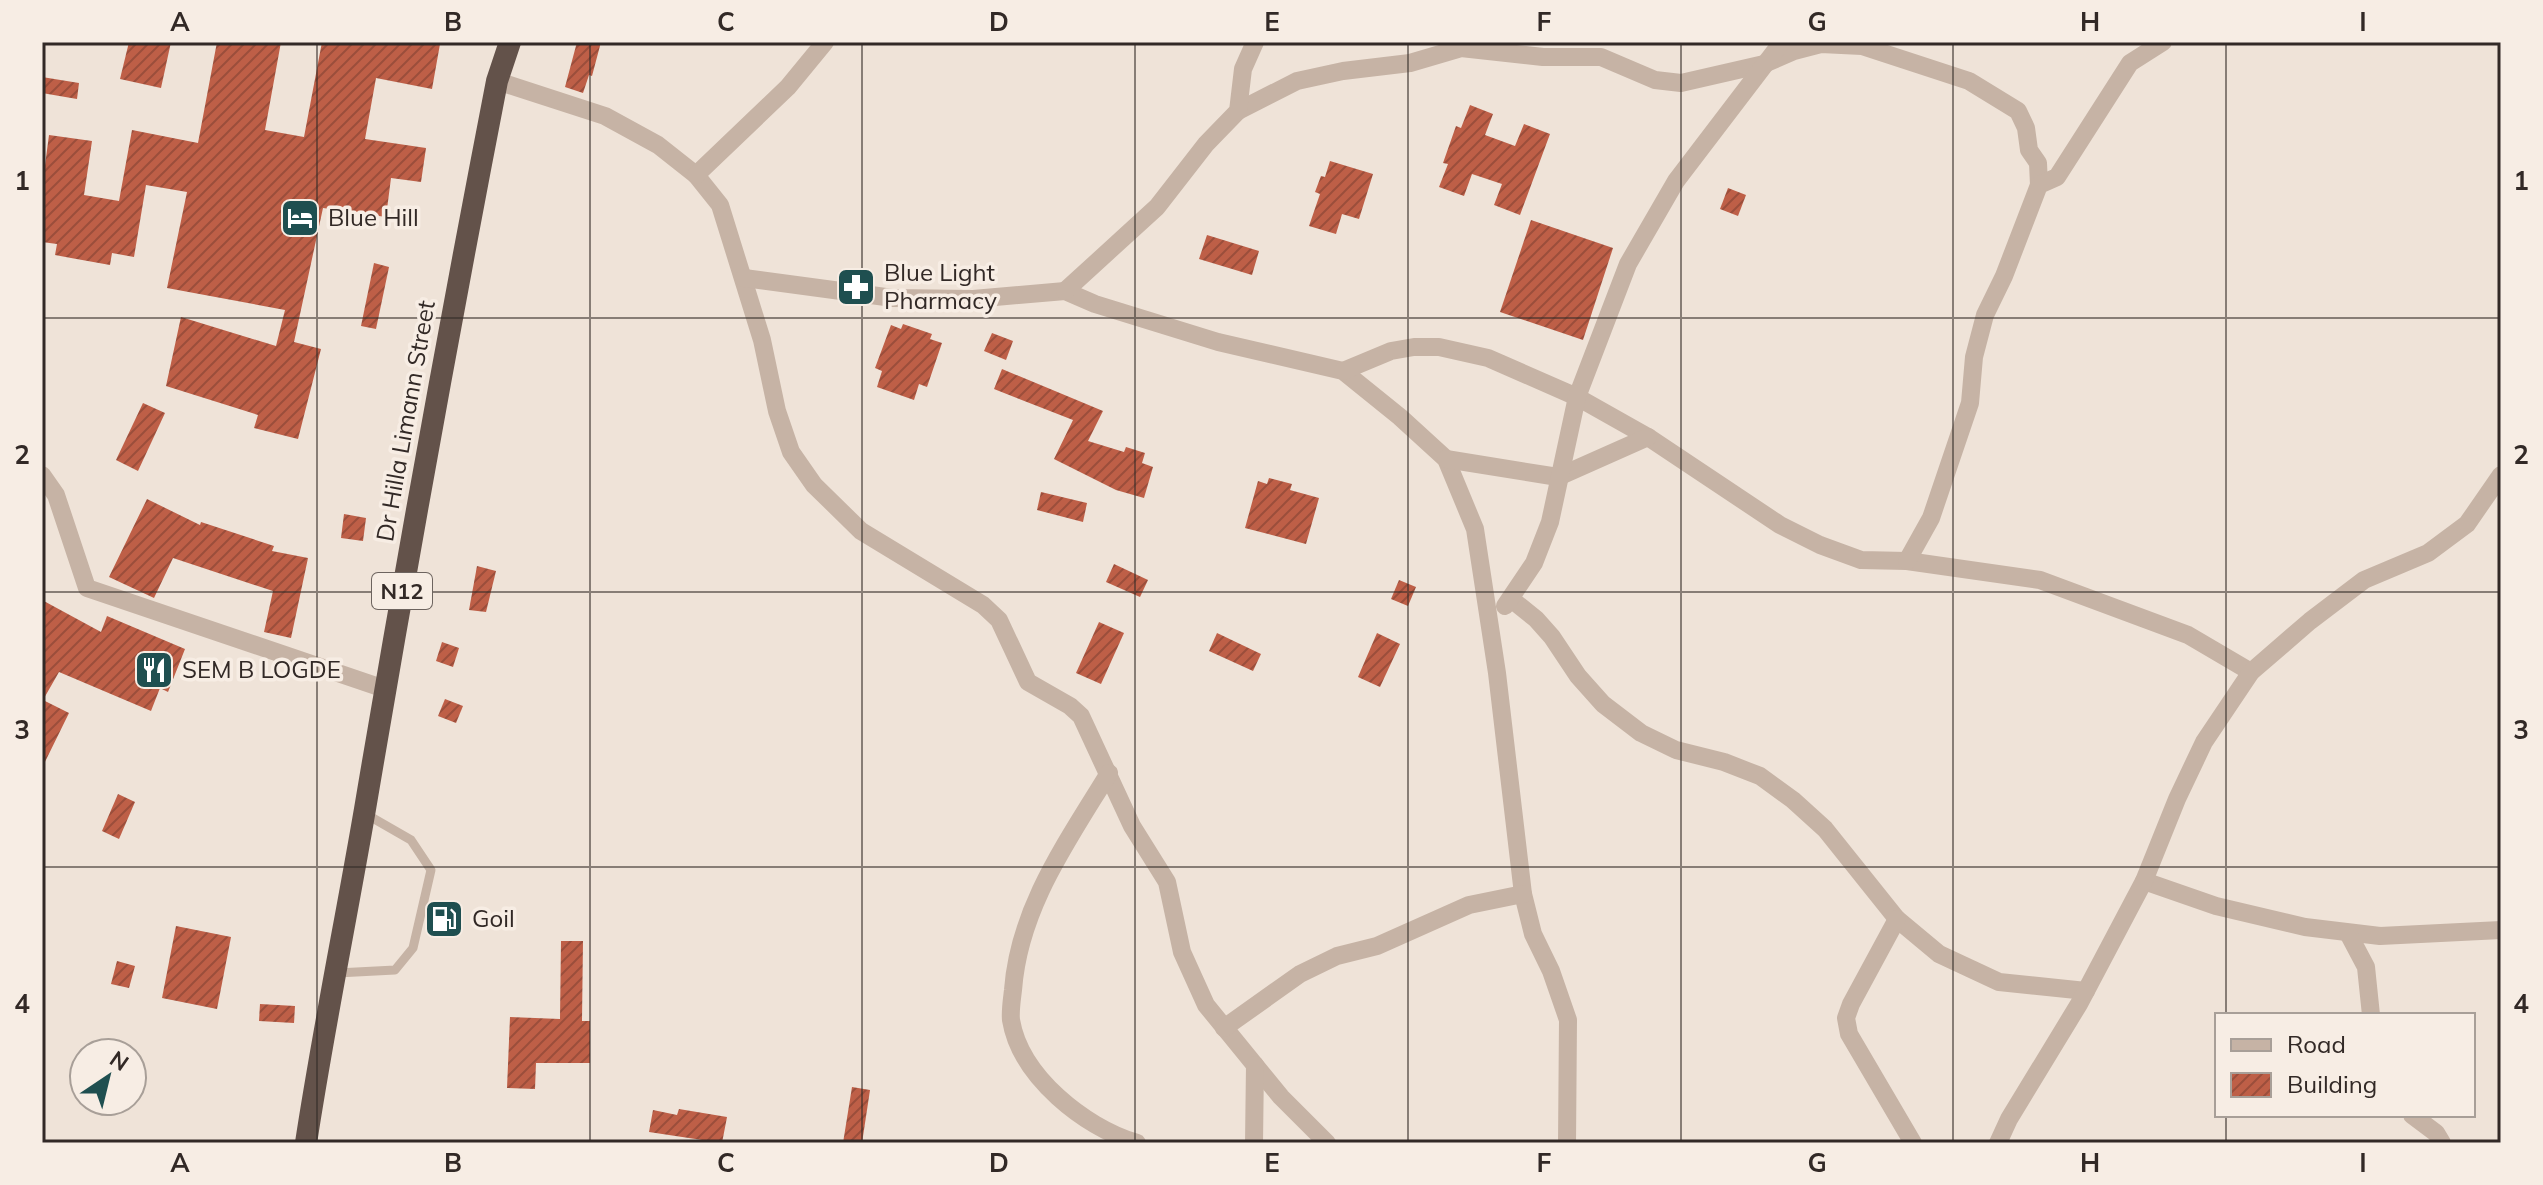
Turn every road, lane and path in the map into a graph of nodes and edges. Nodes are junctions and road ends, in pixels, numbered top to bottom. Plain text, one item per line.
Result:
1 (510, 42) edge
2 (825, 42) edge
3 (1255, 42) edge
4 (1782, 42) edge
5 (2163, 42) edge
6 (1764, 64) junction
7 (497, 81) junction
8 (1238, 111) junction
9 (696, 175) junction
10 (2039, 185) junction
11 (744, 278) junction
12 (1065, 291) junction
13 (1343, 371) junction
14 (1577, 397) junction
15 (1648, 437) junction
16 (1446, 459) junction
17 (42, 475) edge
18 (2501, 475) edge
19 (1558, 477) junction
20 (1907, 561) junction
21 (1511, 599) junction
22 (1491, 625) junction
23 (2251, 672) junction
24 (385, 689) junction
25 (1109, 773) junction
26 (364, 813) junction
27 (2144, 881) junction
28 (1523, 894) junction
29 (1897, 919) junction
30 (2501, 930) edge
31 (2348, 933) junction
32 (334, 974) junction
33 (2086, 991) junction
34 (2371, 1013) edge
35 (1224, 1028) junction
36 (1255, 1065) junction
37 (2415, 1117) edge
38 (1128, 1142) edge
39 (306, 1143) edge
40 (1254, 1143) edge
41 (1327, 1143) edge
42 (1567, 1143) edge
43 (1913, 1143) edge
44 (1998, 1143) edge
45 (2442, 1143) edge

1 - 7 highway, Dr Hilla Limann Street / N12
2 - 9 street
3 - 8 street
4 - 6 street
5 - 10 street
6 - 8 street
6 - 10 street
6 - 14 street
7 - 9 street
7 - 24 highway, Dr Hilla Limann Street / N12
8 - 12 street
9 - 11 street
10 - 20 street
11 - 12 street
11 - 25 street
12 - 13 street
13 - 14 street
13 - 16 street
14 - 15 street
14 - 19 street
15 - 19 street
15 - 20 street
16 - 19 street
16 - 22 street
17 - 24 street
18 - 23 street
19 - 21 street
20 - 23 street
21 - 22 street
21 - 29 street
22 - 28 street
23 - 27 street
24 - 26 highway, Dr Hilla Limann Street / N12
25 - 35 street
25 - 38 street
26 - 32 highway, Dr Hilla Limann Street / N12
26 - 32 lane
27 - 31 street
27 - 33 street
28 - 35 street
28 - 42 street
29 - 33 street
29 - 43 street
30 - 31 street
31 - 34 street
32 - 39 highway, Dr Hilla Limann Street / N12
33 - 44 street
35 - 36 street
36 - 40 street
36 - 41 street
37 - 45 street

